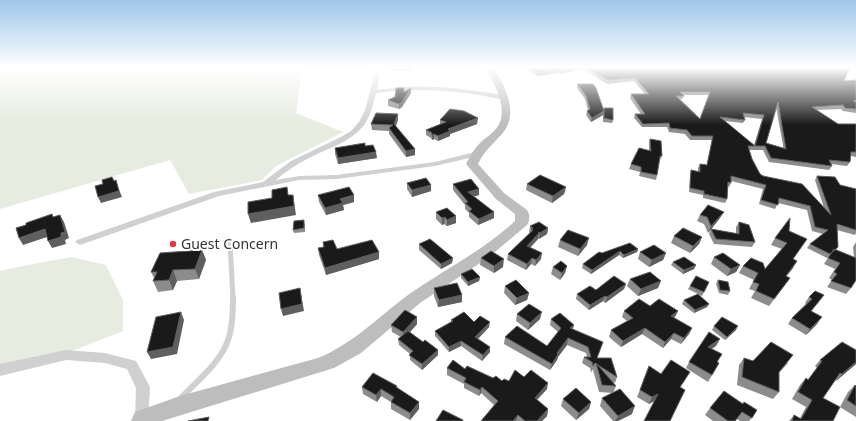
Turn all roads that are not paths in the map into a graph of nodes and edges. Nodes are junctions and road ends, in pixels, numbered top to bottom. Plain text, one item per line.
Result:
1 (375, 87) edge
2 (498, 87) edge
3 (374, 92) junction
4 (504, 98) junction
5 (475, 154) junction
6 (266, 184) junction
7 (80, 242) dead end
8 (230, 243) dead end
9 (0, 370) edge
10 (174, 406) junction
11 (142, 420) edge

1 - 3 street
2 - 4 street
3 - 4 street
3 - 6 street
4 - 5 street
5 - 6 street
5 - 10 street
6 - 7 street
8 - 10 lane
9 - 11 street
10 - 11 street

